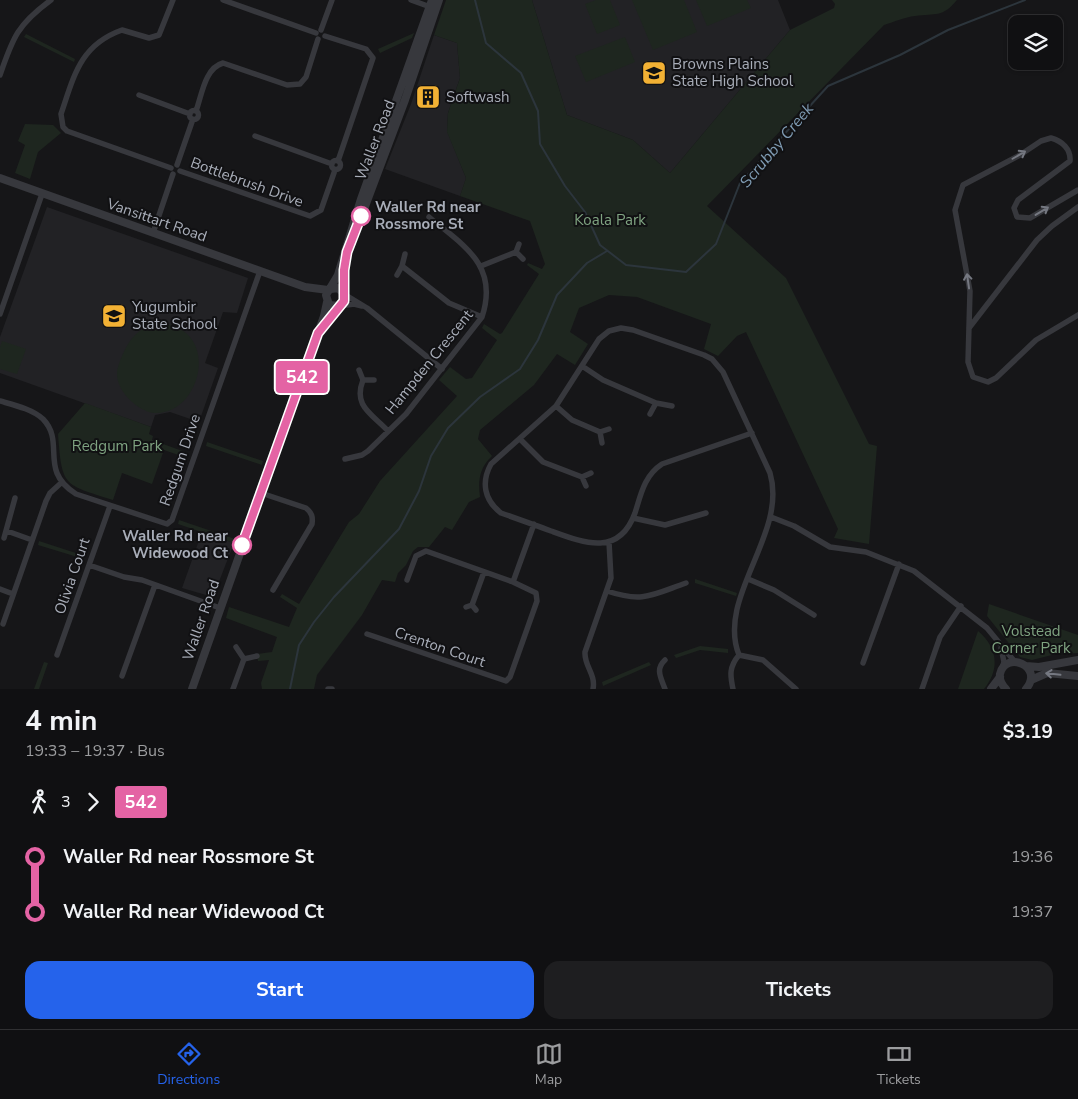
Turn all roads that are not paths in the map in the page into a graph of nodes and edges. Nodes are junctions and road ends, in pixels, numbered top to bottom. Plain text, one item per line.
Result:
1 (51, 0) edge
2 (173, 0) edge
3 (223, 0) edge
4 (332, 0) edge
5 (411, 0) edge
6 (439, 0) edge
7 (432, 5) edge
8 (318, 34) junction
9 (0, 75) edge
10 (140, 95) dead end
11 (193, 115) junction
12 (255, 136) dead end
13 (385, 141) junction
14 (333, 167) junction
15 (175, 170) junction
16 (0, 178) edge
17 (1078, 190) edge
18 (42, 194) junction
19 (1078, 207) edge
20 (429, 217) dead end
21 (153, 233) junction
22 (519, 244) dead end
23 (516, 252) junction
24 (405, 254) dead end
25 (523, 259) dead end
26 (402, 266) junction
27 (481, 266) junction
28 (260, 271) junction
29 (397, 275) dead end
30 (305, 287) junction
31 (330, 290) junction
32 (344, 293) junction
33 (326, 301) junction
34 (339, 306) junction
35 (367, 308) junction
36 (0, 314) edge
37 (1078, 315) edge
38 (482, 317) junction
39 (968, 330) junction
40 (318, 333) junction
41 (582, 366) junction
42 (442, 369) junction
43 (359, 370) dead end
44 (363, 380) junction
45 (374, 380) dead end
46 (0, 401) edge
47 (656, 403) junction
48 (556, 406) junction
49 (672, 406) dead end
50 (650, 414) dead end
51 (609, 428) dead end
52 (388, 431) junction
53 (600, 432) junction
54 (752, 433) junction
55 (520, 439) junction
56 (602, 443) dead end
57 (345, 459) dead end
58 (591, 472) dead end
59 (582, 477) junction
60 (61, 483) junction
61 (586, 486) dead end
62 (261, 493) junction
63 (15, 498) dead end
64 (110, 506) junction
65 (706, 513) dead end
66 (770, 517) junction
67 (633, 518) junction
68 (534, 524) junction
69 (6, 531) junction
70 (4, 538) dead end
71 (32, 540) junction
72 (609, 542) junction
73 (898, 564) junction
74 (89, 566) junction
75 (484, 572) junction
76 (748, 579) junction
77 (407, 580) dead end
78 (513, 582) junction
79 (686, 583) dead end
80 (155, 585) junction
81 (0, 589) edge
82 (273, 590) dead end
83 (607, 591) junction
84 (13, 594) junction
85 (960, 606) junction
86 (471, 607) dead end
87 (220, 608) junction
88 (814, 615) dead end
89 (3, 624) dead end
90 (367, 634) dead end
91 (1000, 646) junction
92 (236, 647) dead end
93 (57, 655) dead end
94 (257, 656) dead end
95 (739, 656) junction
96 (244, 659) junction
97 (665, 660) dead end
98 (1078, 660) edge
99 (1015, 662) junction
100 (863, 663) dead end
101 (1026, 666) junction
102 (1001, 674) junction
103 (122, 676) dead end
104 (1078, 676) edge
105 (1031, 680) junction
106 (192, 689) edge
107 (233, 689) edge
108 (328, 689) edge
109 (332, 689) edge
110 (593, 689) edge
111 (665, 689) edge
112 (733, 689) edge
113 (796, 689) edge
114 (922, 689) edge
115 (991, 689) edge
116 (1006, 689) edge
117 (1026, 689) edge

1 - 9 street
2 - 15 street, Bottlebrush Drive
3 - 8 street
4 - 8 street
5 - 7 street
6 - 7 street, Waller Road
7 - 13 street, Waller Road
8 - 11 street
8 - 14 street, Bottlebrush Drive
10 - 11 street
11 - 15 street
12 - 14 street
13 - 31 street, Waller Road
13 - 32 street, Waller Road
14 - 15 street, Bottlebrush Drive
15 - 21 street
16 - 18 street, Vansittart Road
39 -> 17 street
18 - 21 street, Vansittart Road
18 - 36 street
19 - 39 street
20 - 27 street, Hampden Crescent
21 - 28 street, Vansittart Road
22 - 23 street
23 - 25 street
23 - 27 street
24 - 26 street
26 - 29 street
26 - 38 street
27 - 38 street, Hampden Crescent
28 - 30 street, Vansittart Road
28 - 64 street, Redgum Drive
30 - 31 street, Vansittart Road
30 - 33 street, Vansittart Road
31 - 32 street
31 - 33 street, Waller Road
32 - 34 street, Waller Road
32 - 35 street
33 - 34 street
33 - 40 street, Waller Road
34 - 35 street
34 - 40 street, Waller Road
35 - 42 street
37 - 39 street
38 - 42 street, Hampden Crescent
40 - 62 street, Waller Road
41 - 47 street
41 - 48 street
41 - 54 street
42 - 52 street, Hampden Crescent
43 - 44 street
44 - 45 street
44 - 52 street
46 - 60 street
47 - 49 street
47 - 50 street
48 - 53 street
48 - 55 street
51 - 53 street
52 - 57 street, Hampden Crescent
53 - 56 street
54 - 66 street
54 - 67 street
55 - 59 street
55 - 68 street
58 - 59 street
59 - 61 street
60 - 64 street, Redgum Drive
60 - 71 street
62 - 82 street
62 - 87 street, Waller Road
63 - 69 street
64 - 74 street, Olivia Court
65 - 67 street
66 - 73 street
66 - 76 street
67 - 72 street
68 - 72 street
68 - 78 street
69 - 70 street
69 - 71 street
71 - 84 street
72 - 83 street
73 - 85 street
73 - 100 street
74 - 80 street
74 - 93 street, Olivia Court
75 - 77 street
75 - 78 street
75 - 86 street
76 - 88 street
76 - 95 street
78 - 90 street, Crenton Court
79 - 83 street
80 - 87 street
80 - 103 street
81 - 84 street
83 - 110 street
84 - 89 street
85 - 91 street
85 - 114 street
87 - 106 street, Waller Road
91 - 99 street
91 - 102 street
92 - 96 street
94 - 96 street
95 - 112 street
95 - 113 street
96 - 107 street
97 - 111 street
98 - 101 street
99 - 101 street
99 - 102 street
101 - 105 street
102 - 115 street
102 - 116 street
104 -> 105 street
105 - 117 street
108 - 109 street

